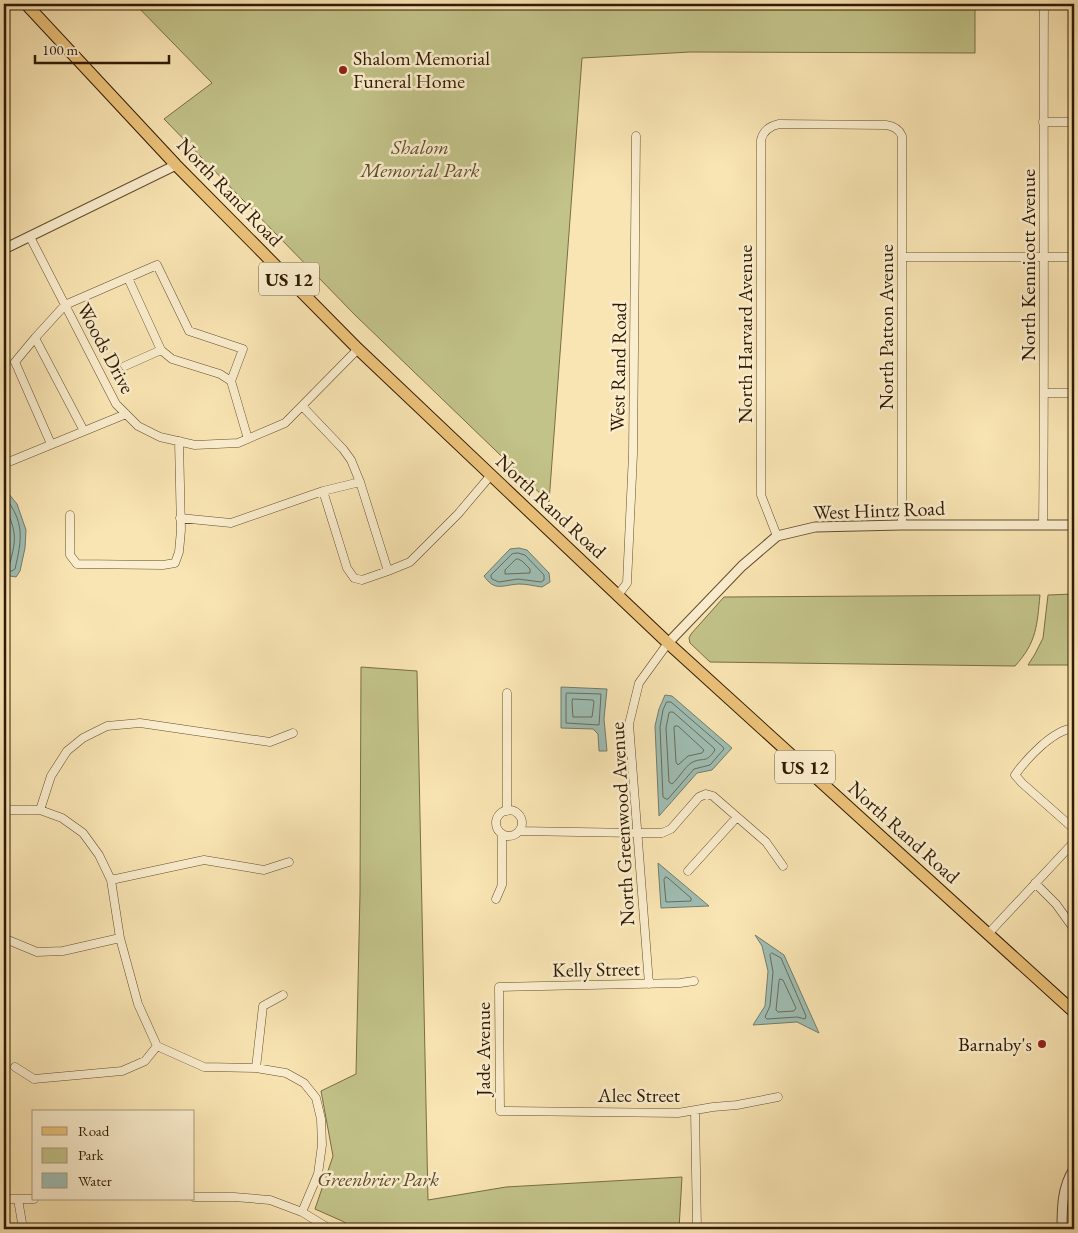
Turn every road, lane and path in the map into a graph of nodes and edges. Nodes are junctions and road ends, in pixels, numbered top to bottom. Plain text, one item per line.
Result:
1 (26, 4) edge
2 (1044, 4) edge
3 (1043, 122) junction
4 (1074, 122) edge
5 (767, 130) joint
6 (636, 136) dead end
7 (176, 165) junction
8 (30, 236) junction
9 (4, 248) edge
10 (903, 257) junction
11 (1044, 257) junction
12 (1074, 257) edge
13 (128, 278) junction
14 (65, 305) junction
15 (35, 338) junction
16 (358, 348) junction
17 (161, 350) junction
18 (124, 366) dead end
19 (231, 381) junction
20 (1045, 393) junction
21 (1074, 393) edge
22 (302, 406) junction
23 (126, 414) junction
24 (84, 431) junction
25 (248, 439) junction
26 (179, 442) junction
27 (51, 444) junction
28 (11, 461) dead end
29 (491, 475) junction
30 (360, 482) junction
31 (323, 492) junction
32 (70, 514) dead end
33 (180, 518) junction
34 (902, 525) junction
35 (1043, 525) junction
36 (1074, 525) edge
37 (777, 536) junction
38 (388, 572) junction
39 (618, 595) junction
40 (668, 643) junction
41 (507, 693) dead end
42 (1074, 728) edge
43 (293, 733) dead end
44 (4, 810) edge
45 (40, 810) junction
46 (507, 811) junction
47 (737, 817) junction
48 (1074, 829) edge
49 (519, 831) junction
50 (637, 833) junction
51 (502, 834) junction
52 (1074, 842) edge
53 (289, 862) dead end
54 (783, 866) dead end
55 (688, 871) dead end
56 (111, 880) junction
57 (1035, 883) junction
58 (496, 899) dead end
59 (1074, 929) edge
60 (988, 934) junction
61 (120, 938) junction
62 (8, 940) dead end
63 (694, 981) dead end
64 (649, 984) junction
65 (500, 987) joint
66 (282, 995) dead end
67 (1074, 1012) edge
68 (157, 1046) junction
69 (15, 1067) dead end
70 (256, 1068) junction
71 (778, 1097) dead end
72 (500, 1111) joint
73 (695, 1111) junction
74 (1074, 1169) edge
75 (195, 1197) edge
76 (4, 1199) edge
77 (18, 1199) junction
78 (32, 1199) edge
79 (302, 1212) junction
80 (23, 1229) edge
81 (330, 1229) edge
82 (697, 1229) edge
83 (788, 1229) edge
84 (1062, 1229) edge

1 - 7 main road, North Rand Road / US 12
2 - 3 street, North Kennicott Avenue
3 - 4 street
3 - 11 street, North Kennicott Avenue
5 - 10 street, North Patton Avenue
5 - 37 street, North Harvard Avenue
6 - 39 street, West Rand Road
7 - 8 street
7 - 16 main road, North Rand Road / US 12
8 - 9 street
8 - 14 street, Woods Drive
10 - 11 street
10 - 34 street, North Patton Avenue
11 - 12 street
11 - 20 street, North Kennicott Avenue
13 - 14 street
13 - 17 street
13 - 19 street
14 - 15 street
14 - 23 street, Woods Drive
15 - 24 street
15 - 27 street
16 - 22 street, Woods Drive
16 - 29 main road, North Rand Road / US 12
17 - 18 street
17 - 19 street
19 - 25 street
20 - 21 street
20 - 35 street, North Kennicott Avenue
22 - 25 street, Woods Drive
22 - 30 street
23 - 24 street
23 - 26 street, Woods Drive
24 - 27 street
25 - 26 street, Woods Drive
26 - 33 street
27 - 28 street
29 - 38 street
29 - 39 main road, North Rand Road / US 12
30 - 31 street
30 - 38 street
31 - 33 street
31 - 38 street
32 - 33 street
34 - 35 street, West Hintz Road
34 - 37 street, West Hintz Road
35 - 36 street, West Hintz Road
37 - 40 street, West Hintz Road
39 - 40 main road, North Rand Road / US 12
40 - 50 street, North Greenwood Avenue
40 - 60 main road, North Rand Road / US 12
41 - 46 street
42 - 48 street
43 - 45 street
44 - 45 street
45 - 56 street
46 - 49 street
46 - 51 street
47 - 50 street
47 - 54 street
47 - 55 street
49 - 50 street
49 - 51 street
50 - 64 street, North Greenwood Avenue
51 - 58 street
52 - 57 street
53 - 56 street
56 - 61 street
57 - 59 street
57 - 60 street
60 - 67 main road, North Rand Road / US 12
61 - 62 street
61 - 68 street
63 - 64 street, Kelly Street
64 - 65 street, Kelly Street
65 - 72 street, Jade Avenue
66 - 70 street
68 - 69 street
68 - 70 street
70 - 79 street
71 - 73 street, Alec Street
72 - 73 street, Alec Street
73 - 82 street
74 - 84 street
75 - 79 street
76 - 77 street
77 - 78 street
77 - 80 street
79 - 81 street
82 - 83 street

